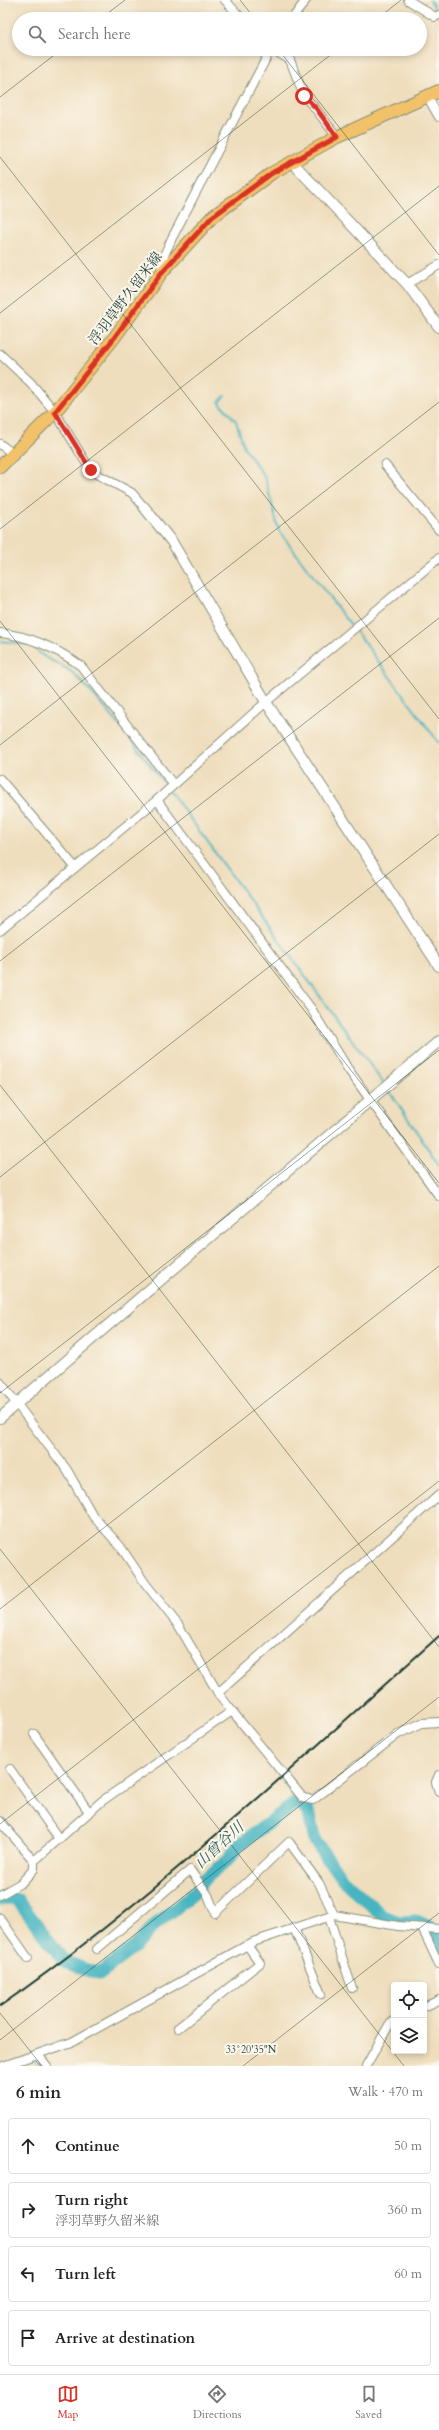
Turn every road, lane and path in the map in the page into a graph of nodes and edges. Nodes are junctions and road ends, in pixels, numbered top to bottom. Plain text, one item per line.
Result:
1 (226, 0) edge
2 (306, 0) edge
3 (408, 0) edge
4 (236, 12) edge
5 (297, 12) edge
6 (437, 16) edge
7 (268, 56) edge
8 (283, 56) edge
9 (439, 91) edge
10 (426, 96) junction
11 (439, 117) edge
12 (337, 137) junction
13 (292, 162) junction
14 (439, 265) edge
15 (162, 272) junction
16 (407, 284) junction
17 (439, 327) edge
18 (0, 354) edge
19 (55, 412) junction
20 (0, 444) edge
21 (13, 454) junction
22 (385, 465) dead end
23 (0, 467) edge
24 (144, 507) joint
25 (439, 530) edge
26 (439, 558) edge
27 (0, 632) edge
28 (266, 702) junction
29 (0, 779) edge
30 (173, 784) junction
31 (157, 800) junction
32 (75, 866) junction
33 (0, 930) edge
34 (439, 966) edge
35 (439, 1042) edge
36 (371, 1099) junction
37 (439, 1196) edge
38 (0, 1382) edge
39 (16, 1404) junction
40 (0, 1418) edge
41 (439, 1495) edge
42 (218, 1693) junction
43 (232, 1711) junction
44 (439, 1722) edge
45 (34, 1734) dead end
46 (10, 1769) dead end
47 (439, 1775) edge
48 (439, 1792) edge
49 (89, 1812) junction
50 (0, 1821) edge
51 (59, 1838) junction
52 (34, 1860) junction
53 (0, 1895) edge
54 (331, 1916) junction
55 (0, 1918) edge
56 (294, 1928) junction
57 (431, 1929) edge
58 (247, 1945) junction
59 (97, 1949) dead end
60 (28, 1958) dead end
61 (439, 1964) edge
62 (352, 1988) dead end
63 (321, 1994) dead end
64 (439, 2000) edge
65 (427, 2006) edge
66 (391, 2023) edge
67 (178, 2028) dead end
68 (38, 2055) junction
69 (2, 2066) edge
70 (47, 2066) edge
71 (366, 2066) edge

1 - 4 street
2 - 5 street
3 - 6 street
7 - 15 street
8 - 12 street
9 - 10 main road, 浮羽草野久留米線
10 - 11 street
10 - 12 main road, 浮羽草野久留米線
12 - 13 main road, 浮羽草野久留米線
13 - 15 main road, 浮羽草野久留米線
13 - 16 street
14 - 16 street
15 - 19 main road, 浮羽草野久留米線
16 - 17 street
18 - 19 street
19 - 21 main road, 浮羽草野久留米線
19 - 24 street
20 - 21 street
21 - 23 main road, 浮羽草野久留米線
22 - 25 street
24 - 28 street
26 - 28 street
27 - 30 street
28 - 30 street
28 - 34 street
29 - 32 street
30 - 31 street
31 - 32 street
31 - 36 street
32 - 33 street
35 - 36 street
36 - 37 street
36 - 39 street
38 - 39 street
39 - 40 street
39 - 42 street
41 - 42 street
42 - 43 street
43 - 44 street
43 - 49 street
45 - 49 street
46 - 51 street
47 - 48 street
49 - 51 street
50 - 52 street
51 - 52 street
52 - 53 street
54 - 56 street
54 - 57 street
54 - 59 street
54 - 62 street
55 - 60 street
56 - 58 street
56 - 63 street
57 - 61 street
58 - 67 street
58 - 68 street
64 - 65 street
66 - 71 street
68 - 69 street
68 - 70 street

